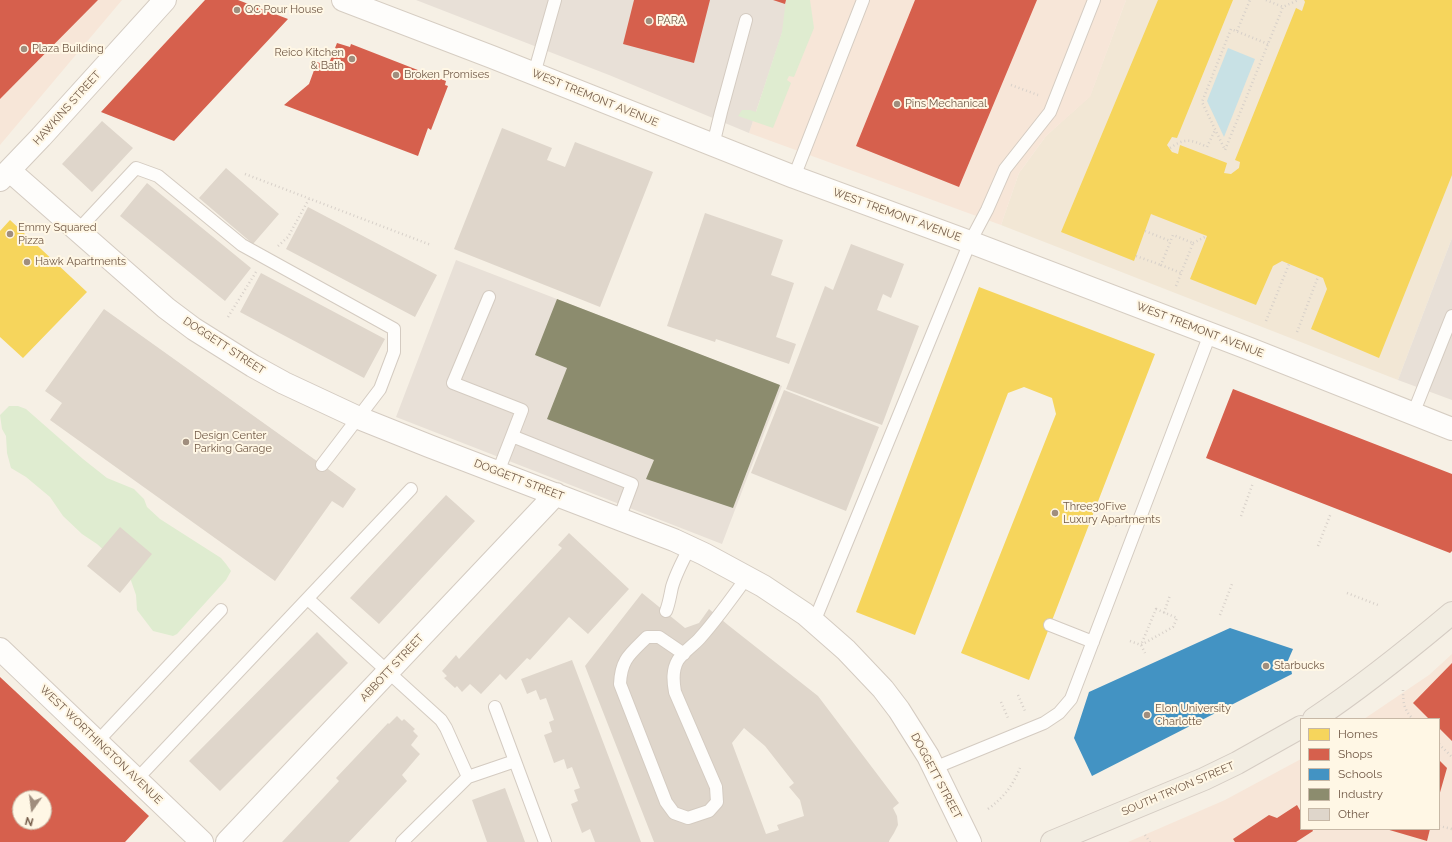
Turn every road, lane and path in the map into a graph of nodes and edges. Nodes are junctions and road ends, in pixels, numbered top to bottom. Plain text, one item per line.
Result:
1 (165, 0) edge
2 (343, 0) edge
3 (555, 0) edge
4 (863, 0) edge
5 (1094, 0) edge
6 (1250, 0) edge
7 (1266, 0) edge
8 (1298, 0) edge
9 (1283, 7) junction
10 (746, 20) dead end
11 (1238, 31) junction
12 (1268, 44) junction
13 (534, 74) junction
14 (1011, 85) dead end
15 (1054, 102) junction
16 (1215, 130) junction
17 (714, 145) junction
18 (1170, 148) dead end
19 (245, 174) dead end
20 (5, 175) edge
21 (794, 177) junction
22 (309, 198) junction
23 (78, 230) junction
24 (1145, 231) dead end
25 (1207, 236) dead end
26 (288, 237) dead end
27 (1170, 241) junction
28 (970, 242) junction
29 (1193, 243) junction
30 (431, 245) dead end
31 (1136, 256) dead end
32 (1289, 264) dead end
33 (1161, 265) junction
34 (259, 268) dead end
35 (1181, 274) junction
36 (1318, 277) dead end
37 (1176, 286) dead end
38 (489, 297) dead end
39 (1452, 316) edge
40 (228, 317) dead end
41 (1266, 321) dead end
42 (1297, 332) dead end
43 (1210, 334) junction
44 (1413, 414) junction
45 (360, 418) junction
46 (1452, 429) edge
47 (512, 436) junction
48 (322, 465) dead end
49 (498, 472) junction
50 (1253, 483) dead end
51 (411, 489) dead end
52 (556, 494) junction
53 (1331, 513) dead end
54 (1241, 516) dead end
55 (1098, 518) dead end
56 (619, 519) junction
57 (1134, 533) junction
58 (1318, 546) dead end
59 (690, 547) junction
60 (747, 577) junction
61 (1232, 584) dead end
62 (1347, 593) dead end
63 (1170, 595) dead end
64 (308, 599) junction
65 (1378, 605) dead end
66 (221, 610) dead end
67 (666, 612) dead end
68 (1164, 613) junction
69 (1452, 613) edge
70 (1220, 615) dead end
71 (814, 622) junction
72 (1050, 625) dead end
73 (1130, 641) dead end
74 (1093, 642) junction
75 (1141, 645) junction
76 (0, 649) edge
77 (1145, 653) dead end
78 (684, 654) junction
79 (388, 672) junction
80 (1403, 690) dead end
81 (495, 707) dead end
82 (1315, 718) edge
83 (1412, 718) edge
84 (1300, 728) edge
85 (97, 742) junction
86 (1440, 745) edge
87 (1452, 757) edge
88 (515, 761) junction
89 (934, 768) junction
90 (1020, 768) dead end
91 (468, 777) junction
92 (137, 779) junction
93 (988, 809) dead end
94 (1440, 826) edge
95 (1452, 830) edge
96 (1145, 835) dead end
97 (202, 842) edge
98 (227, 842) edge
99 (402, 842) edge
100 (545, 842) edge
101 (970, 842) edge
102 (1052, 842) edge
103 (1150, 842) edge

1 - 20 street, HAWKINS STREET
2 - 13 street, WEST TREMONT AVENUE
3 - 13 lane
4 - 21 lane
5 - 15 lane
6 - 11 path
7 - 9 path
8 - 9 path
9 - 12 path
10 - 17 lane
11 - 12 path
11 - 16 path
12 - 16 path
13 - 17 street, WEST TREMONT AVENUE
14 - 15 path
15 - 28 lane
16 - 18 path
17 - 21 street, WEST TREMONT AVENUE
19 - 22 path
20 - 23 street, DOGGETT STREET
21 - 28 street, WEST TREMONT AVENUE
22 - 26 path
22 - 30 path
23 - 45 street, DOGGETT STREET
23 - 45 lane
24 - 27 path
25 - 29 path
27 - 29 path
27 - 33 path
28 - 43 street, WEST TREMONT AVENUE
28 - 71 lane
29 - 35 path
31 - 33 path
32 - 41 path
33 - 35 path
34 - 40 path
35 - 37 path
36 - 42 path
38 - 47 lane
39 - 44 lane
43 - 44 street, WEST TREMONT AVENUE
43 - 57 lane
44 - 46 street, WEST TREMONT AVENUE
45 - 48 lane
45 - 49 street, DOGGETT STREET
47 - 49 lane
47 - 56 lane
49 - 52 street, DOGGETT STREET
50 - 54 path
51 - 64 lane
52 - 56 street, DOGGETT STREET
52 - 79 street, ABBOTT STREET
53 - 58 path
55 - 57 path
56 - 59 street, DOGGETT STREET
57 - 74 lane
59 - 60 street, DOGGETT STREET
59 - 67 lane
60 - 71 street, DOGGETT STREET
60 - 78 lane
61 - 70 path
62 - 65 path
63 - 68 path
64 - 79 lane
64 - 92 lane
66 - 85 lane
68 - 75 path
68 - 75 path
69 - 82 main road
71 - 89 street, DOGGETT STREET
72 - 74 lane
73 - 75 path
74 - 89 lane
75 - 77 path
76 - 85 street, WEST WORTHINGTON AVENUE
78 - 78 lane
79 - 91 lane
79 - 98 street, ABBOTT STREET
80 - 83 path
81 - 88 lane
84 - 102 main road, SOUTH TRYON STREET
85 - 92 street, WEST WORTHINGTON AVENUE
86 - 87 path
88 - 91 lane
88 - 100 lane
89 - 101 street, DOGGETT STREET
90 - 93 path
91 - 99 lane
92 - 97 street, WEST WORTHINGTON AVENUE
94 - 95 path
96 - 103 path

